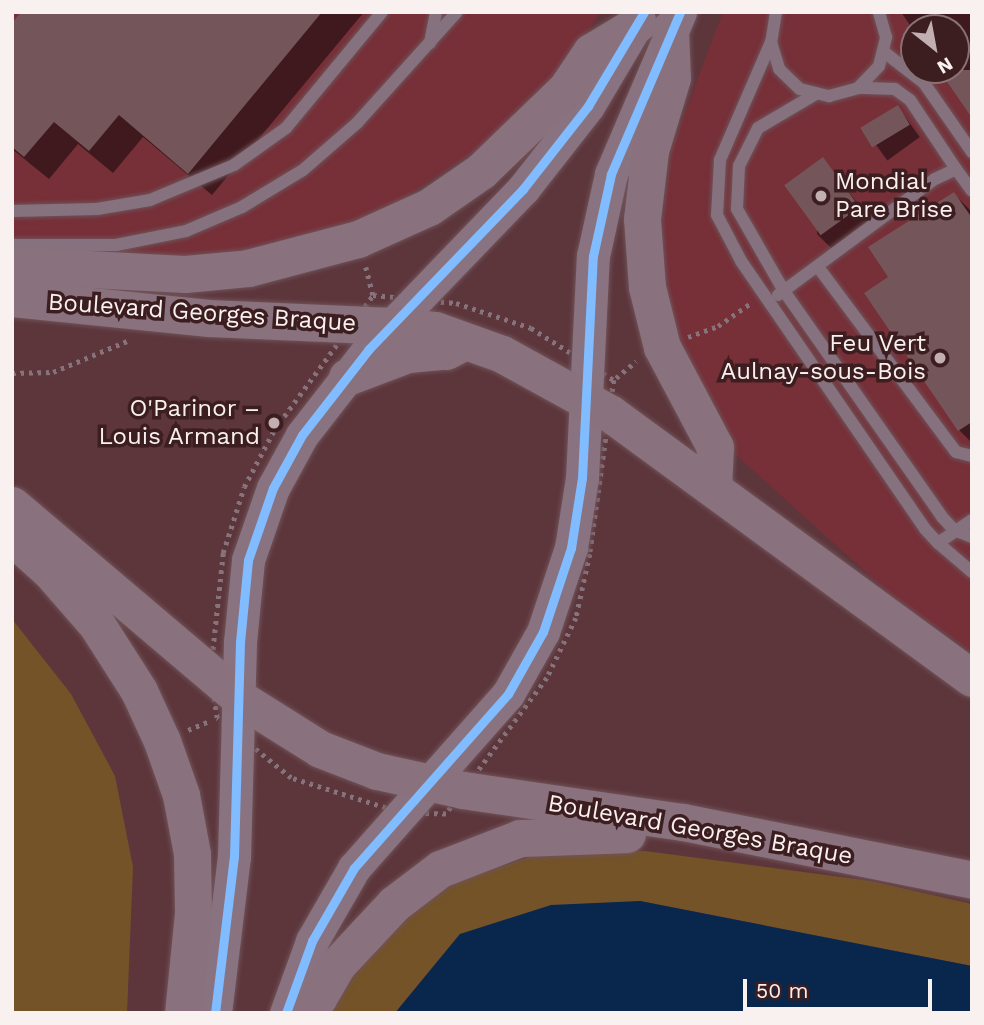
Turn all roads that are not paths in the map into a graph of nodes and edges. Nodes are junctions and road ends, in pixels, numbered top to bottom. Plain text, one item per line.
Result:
1 (382, 12) edge
2 (436, 12) edge
3 (457, 12) edge
4 (776, 12) edge
5 (879, 12) edge
6 (658, 19) edge
7 (771, 42) junction
8 (429, 47) junction
9 (884, 52) junction
10 (858, 88) junction
11 (814, 94) junction
12 (972, 152) edge
13 (956, 169) junction
14 (972, 191) edge
15 (12, 211) edge
16 (12, 245) edge
17 (12, 265) edge
18 (818, 267) junction
19 (784, 291) junction
20 (767, 297) junction
21 (12, 298) edge
22 (404, 313) junction
23 (465, 341) junction
24 (347, 377) junction
25 (600, 389) junction
26 (972, 456) edge
27 (713, 488) junction
28 (12, 505) edge
29 (972, 520) edge
30 (954, 530) junction
31 (12, 537) edge
32 (972, 537) edge
33 (938, 543) junction
34 (972, 572) edge
35 (972, 678) edge
36 (242, 701) junction
37 (427, 783) junction
38 (683, 822) junction
39 (972, 880) edge
40 (183, 1013) edge
41 (215, 1013) edge
42 (286, 1013) edge
43 (302, 1013) edge

1 - 15 lane
2 - 8 lane
3 - 8 lane
4 - 7 lane
5 - 9 lane
6 - 17 main road
6 - 22 main road
6 - 25 main road
6 - 27 main road
7 - 11 lane
7 - 20 lane
8 - 16 lane
9 - 10 lane
9 - 12 lane
10 - 11 lane
10 - 13 lane
11 - 19 lane
13 - 14 lane
13 - 18 lane
18 - 19 lane
18 - 26 lane
19 - 20 lane
19 - 30 lane
20 - 33 lane
21 - 22 main road, Boulevard Georges Braque
22 - 23 main road, Boulevard Georges Braque
22 - 24 main road
23 - 24 main road
23 - 25 main road, Boulevard Georges Braque
24 - 36 main road
25 - 27 main road
25 - 37 main road
27 - 35 main road
28 - 36 main road
29 - 30 lane
30 - 32 lane
30 - 33 lane
31 - 40 main road
33 - 34 lane
36 - 37 main road, Boulevard Georges Braque
36 - 41 main road
37 - 38 main road, Boulevard Georges Braque
37 - 42 main road
38 - 39 main road, Boulevard Georges Braque
38 - 43 main road

